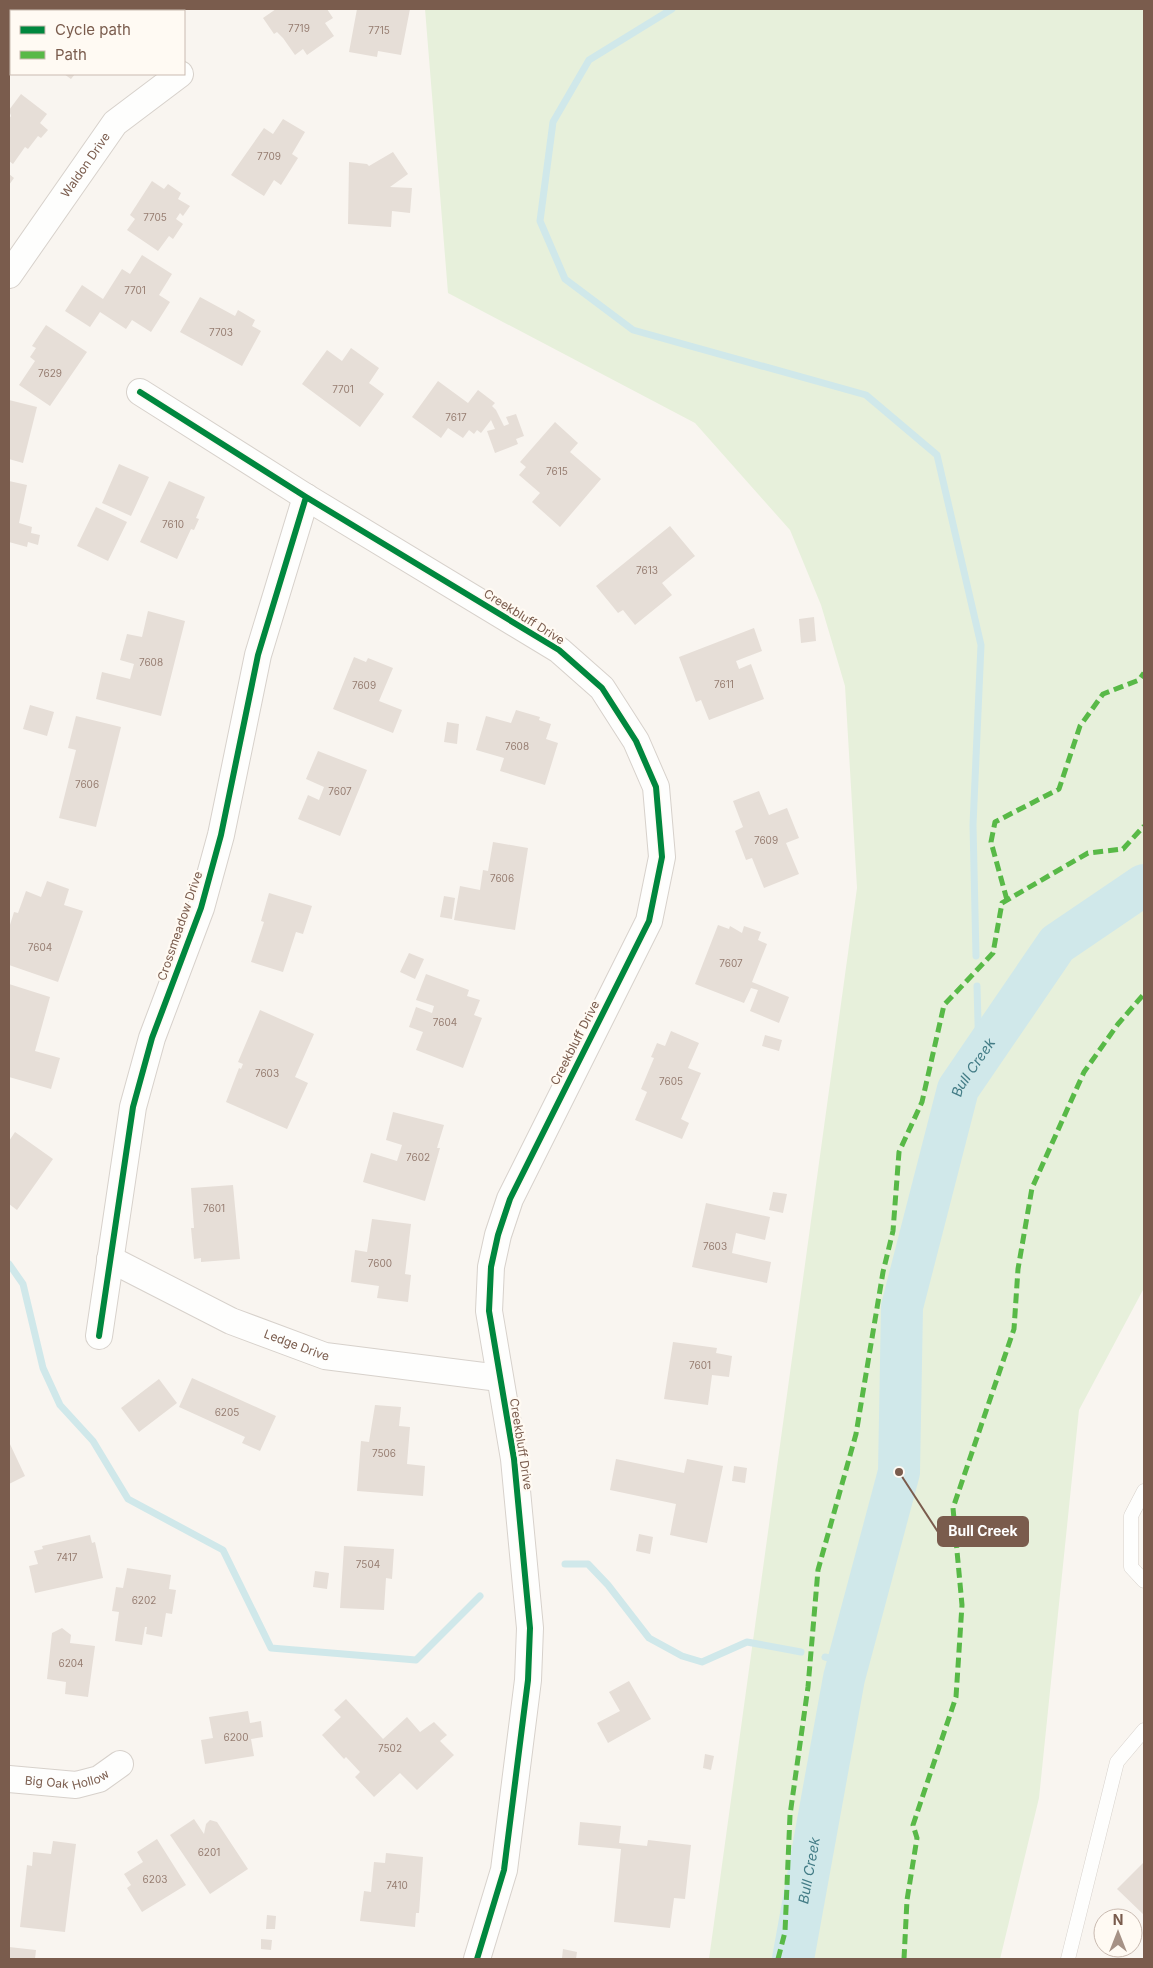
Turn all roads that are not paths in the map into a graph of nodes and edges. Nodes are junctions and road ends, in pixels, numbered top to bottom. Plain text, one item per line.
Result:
1 (179, 75) edge
2 (9, 275) edge
3 (140, 392) dead end
4 (306, 497) junction
5 (110, 1258) junction
6 (99, 1336) dead end
7 (499, 1378) junction
8 (1144, 1491) edge
9 (1144, 1581) edge
10 (1144, 1730) edge
11 (120, 1764) dead end
12 (9, 1779) edge
13 (477, 1959) edge
14 (1068, 1959) edge

1 - 2 street, Waldon Drive
3 - 4 street, Creekbluff Drive
4 - 5 street, Crossmeadow Drive
4 - 7 street, Creekbluff Drive
5 - 6 street, Crossmeadow Drive
5 - 7 street, Ledge Drive
7 - 13 street, Creekbluff Drive
8 - 9 lane
10 - 14 lane
11 - 12 street, Big Oak Hollow

